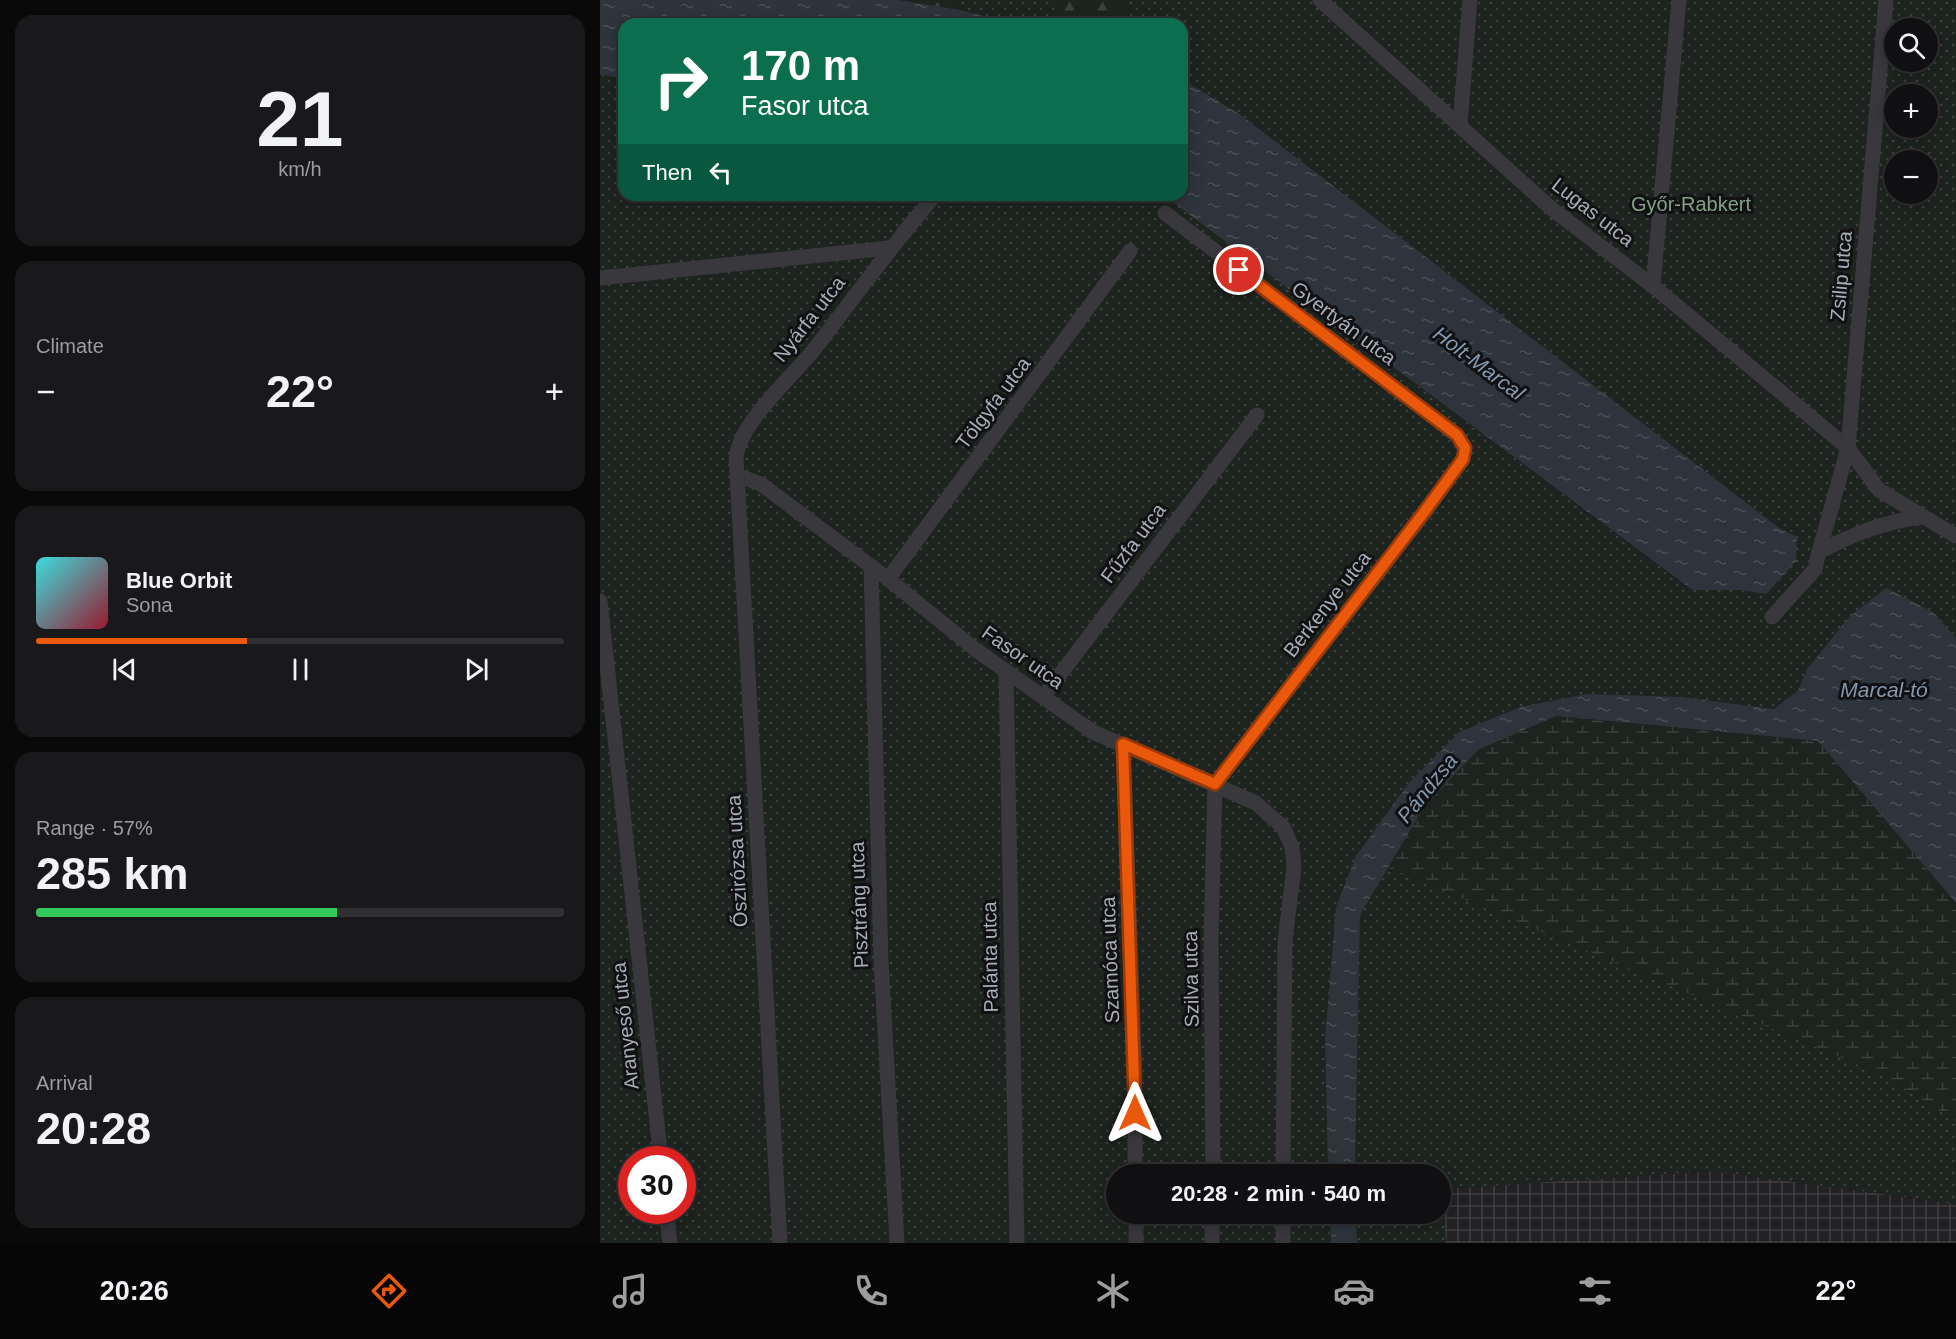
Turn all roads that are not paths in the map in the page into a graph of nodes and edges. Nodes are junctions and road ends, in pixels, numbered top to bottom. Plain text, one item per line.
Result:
1 (1320, 0) edge
2 (1470, 0) edge
3 (1679, 0) edge
4 (1886, 0) edge
5 (1460, 125) junction
6 (930, 201) edge
7 (1165, 213) dead end
8 (889, 248) junction
9 (1130, 251) dead end
10 (600, 278) edge
11 (1653, 286) junction
12 (1257, 415) dead end
13 (1465, 448) joint
14 (1848, 448) junction
15 (739, 476) junction
16 (1923, 517) junction
17 (1956, 536) edge
18 (1819, 552) junction
19 (871, 566) junction
20 (888, 579) junction
21 (600, 601) edge
22 (1772, 617) dead end
23 (1006, 671) junction
24 (1043, 697) junction
25 (1123, 744) junction
26 (1215, 784) junction
27 (659, 1146) edge
28 (1135, 1164) edge
29 (1213, 1164) edge
30 (1283, 1164) edge
31 (668, 1224) edge
32 (1136, 1224) edge
33 (1212, 1224) edge
34 (1283, 1224) edge
35 (670, 1243) edge
36 (780, 1243) edge
37 (897, 1243) edge
38 (1017, 1243) edge
39 (1136, 1243) edge
40 (1212, 1243) edge
41 (1283, 1243) edge

1 - 5 street, Lugas utca
2 - 5 street
3 - 11 street
4 - 14 street, Zsilip utca
5 - 11 street, Lugas utca
6 - 8 street, Nyárfa utca
7 - 13 street, Gyertyán utca
8 - 10 street
8 - 15 street, Nyárfa utca
9 - 20 street, Tölgyfa utca
11 - 14 street, Lugas utca
12 - 24 street, Fűzfa utca
13 - 26 street, Berkenye utca
14 - 16 street, Lugas utca
14 - 18 street, Zsilip utca
15 - 19 street, Fasor utca
15 - 36 street, Őszirózsa utca
16 - 17 street
16 - 18 street
18 - 22 street
19 - 20 street, Fasor utca
19 - 37 street, Pisztráng utca
20 - 23 street, Fasor utca
21 - 27 street, Aranyeső utca
23 - 24 street, Fasor utca
23 - 38 street, Palánta utca
24 - 25 street, Fasor utca
25 - 26 street, Fasor utca
25 - 28 street, Szamóca utca
26 - 29 street, Szilva utca
26 - 30 street, Fasor utca
31 - 35 street
32 - 39 street
33 - 40 street
34 - 41 street

